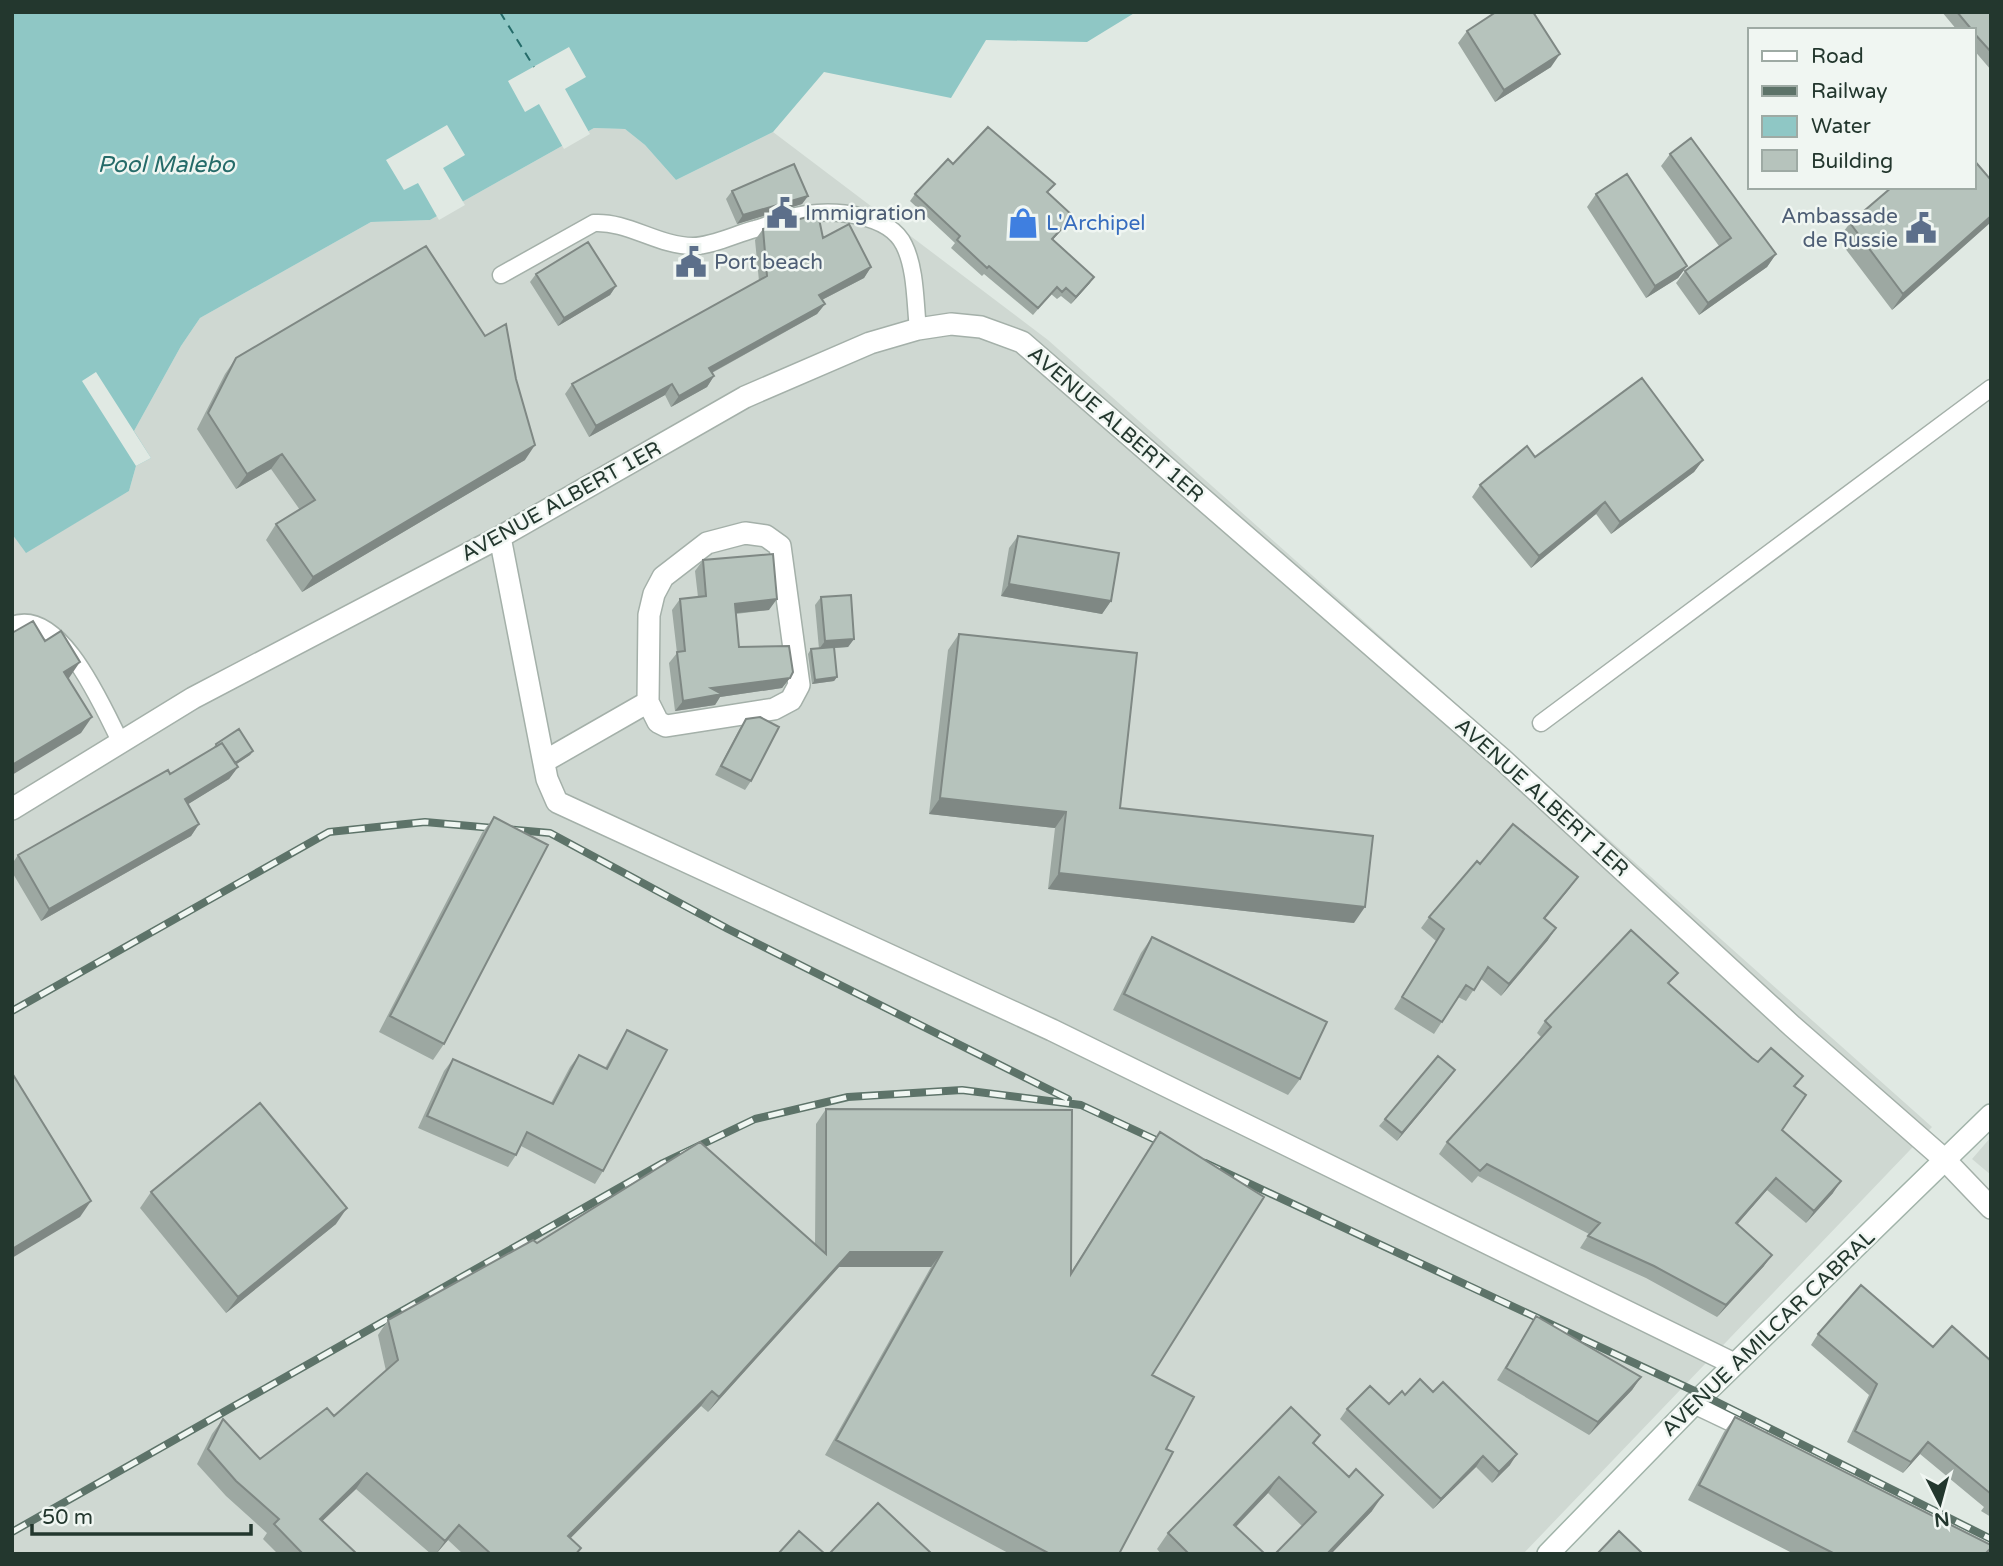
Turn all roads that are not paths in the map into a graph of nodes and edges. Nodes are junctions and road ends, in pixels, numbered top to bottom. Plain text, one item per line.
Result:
1 (501, 275) dead end
2 (918, 330) junction
3 (1991, 388) edge
4 (500, 537) junction
5 (12, 625) edge
6 (648, 702) junction
7 (1541, 723) dead end
8 (121, 743) junction
9 (545, 761) junction
10 (12, 809) edge
11 (1991, 1115) edge
12 (1945, 1160) junction
13 (1991, 1208) edge
14 (1734, 1364) junction
15 (1695, 1402) junction
16 (1780, 1444) edge
17 (1548, 1554) edge

1 - 2 lane
2 - 4 street, AVENUE ALBERT 1ER
2 - 12 street, AVENUE ALBERT 1ER
3 - 7 lane
4 - 8 street, AVENUE ALBERT 1ER
4 - 9 street
5 - 8 lane
6 - 6 street
6 - 9 street
8 - 10 street, AVENUE ALBERT 1ER
9 - 14 street
11 - 12 street, AVENUE AMILCAR CABRAL
12 - 13 street, AVENUE ALBERT 1ER
12 - 14 street, AVENUE AMILCAR CABRAL
14 - 15 street, AVENUE AMILCAR CABRAL
15 - 16 street
15 - 17 street, AVENUE AMILCAR CABRAL

